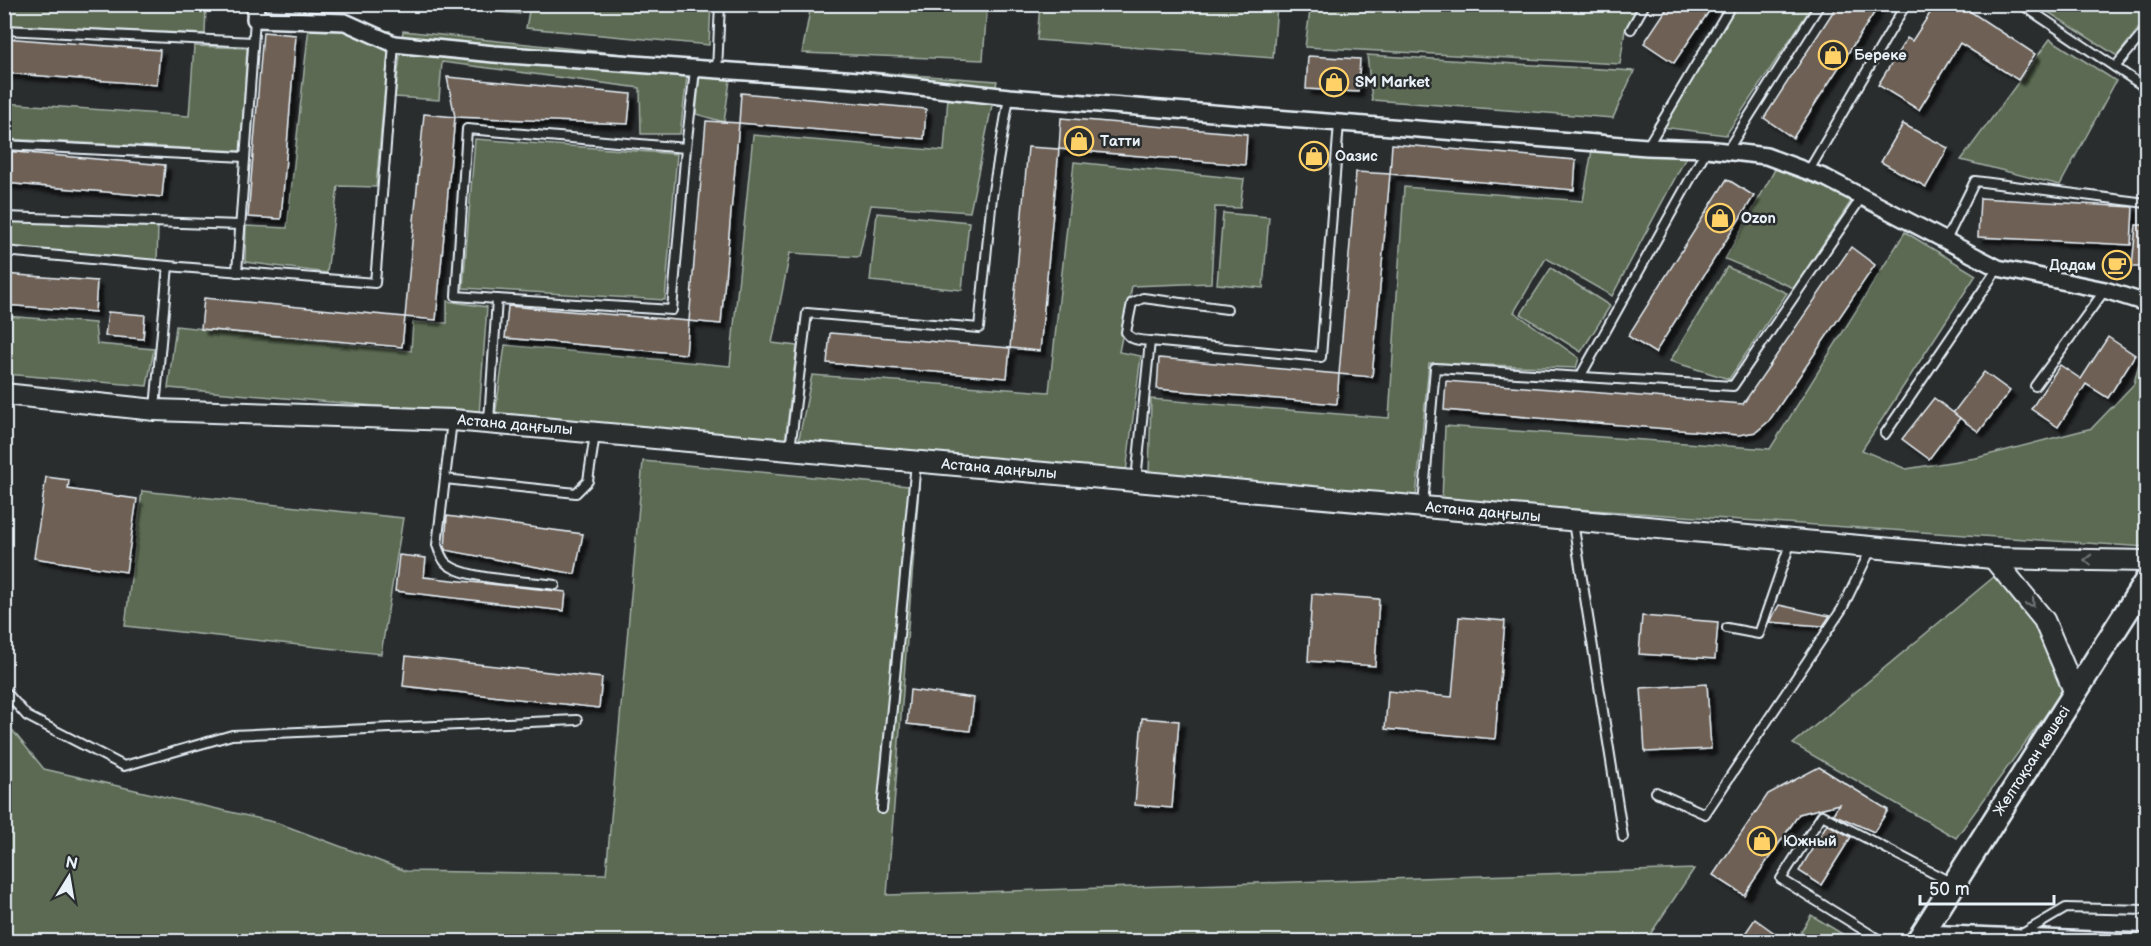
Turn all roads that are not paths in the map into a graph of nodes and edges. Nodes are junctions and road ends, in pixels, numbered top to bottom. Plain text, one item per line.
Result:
1 (720, 4) edge
2 (1645, 4) edge
3 (1732, 4) edge
4 (1820, 4) edge
5 (1906, 4) edge
6 (2021, 4) edge
7 (255, 12) edge
8 (1631, 29) dead end
9 (4, 30) edge
10 (2146, 30) edge
11 (253, 42) junction
12 (394, 44) junction
13 (2115, 67) junction
14 (695, 70) junction
15 (717, 71) junction
16 (2146, 88) edge
17 (1009, 97) junction
18 (1339, 122) junction
19 (4, 145) edge
20 (686, 147) junction
21 (1647, 147) junction
22 (1707, 149) junction
23 (1727, 151) junction
24 (245, 157) junction
25 (1808, 172) junction
26 (1863, 196) junction
27 (2146, 203) edge
28 (4, 217) edge
29 (240, 225) junction
30 (1946, 240) junction
31 (4, 251) edge
32 (168, 266) junction
33 (1998, 268) junction
34 (237, 272) junction
35 (2105, 290) junction
36 (497, 299) junction
37 (2146, 303) edge
38 (1227, 309) dead end
39 (1150, 341) junction
40 (1580, 377) junction
41 (2036, 386) dead end
42 (4, 394) edge
43 (155, 410) junction
44 (453, 420) junction
45 (489, 423) junction
46 (596, 433) junction
47 (1885, 434) dead end
48 (790, 450) junction
49 (916, 461) junction
50 (446, 479) junction
51 (1136, 481) junction
52 (1423, 507) junction
53 (1572, 520) junction
54 (1792, 540) junction
55 (1871, 547) junction
56 (1993, 558) junction
57 (2146, 561) edge
58 (2146, 580) edge
59 (555, 585) dead end
60 (1727, 628) dead end
61 (4, 690) edge
62 (2075, 693) junction
63 (577, 720) dead end
64 (1656, 792) dead end
65 (882, 809) dead end
66 (1623, 837) dead end
67 (1954, 884) junction
68 (2146, 910) edge
69 (1919, 937) edge
70 (2018, 937) junction
71 (1883, 942) edge
72 (2143, 942) edge

1 - 15 lane
2 - 8 lane
3 - 21 lane
4 - 23 lane
5 - 25 lane
6 - 13 lane
7 - 11 lane
7 - 12 street
9 - 11 lane
10 - 13 lane
11 - 24 lane
12 - 14 street
12 - 34 lane
13 - 16 lane
14 - 15 street
14 - 20 lane
15 - 17 street
17 - 18 street
17 - 48 lane
18 - 21 street
18 - 39 lane
19 - 24 lane
20 - 36 lane
20 - 36 lane
21 - 22 street
22 - 23 street
22 - 40 lane
23 - 25 street
24 - 29 lane
25 - 26 street
26 - 30 street
26 - 40 lane
27 - 30 lane
28 - 29 lane
29 - 34 lane
30 - 33 street
31 - 32 lane
32 - 34 lane
32 - 43 lane
33 - 35 street
33 - 47 lane
35 - 37 street
35 - 41 lane
36 - 45 lane
38 - 39 lane
39 - 51 lane
40 - 52 lane
42 - 43 street, Астана даңғылы
43 - 44 street, Астана даңғылы
44 - 45 street, Астана даңғылы
44 - 50 lane
45 - 46 street, Астана даңғылы
46 - 48 street, Астана даңғылы
46 - 50 lane
48 - 49 street, Астана даңғылы
49 - 51 street, Астана даңғылы
49 - 65 lane
50 - 59 lane
51 - 52 street, Астана даңғылы
52 - 53 street, Астана даңғылы
53 - 54 street, Астана даңғылы
53 - 66 lane
54 - 55 street, Астана даңғылы
54 - 60 lane
55 - 56 street, Астана даңғылы
55 - 64 lane
57 -> 56 street, Астана даңғылы
56 -> 62 street
58 - 62 main road, Желтоқсан көшесі
61 - 63 lane
62 - 67 main road, Желтоқсан көшесі
67 - 69 main road, Желтоқсан көшесі
67 - 71 lane
68 - 70 lane
69 - 70 street
70 - 72 street

